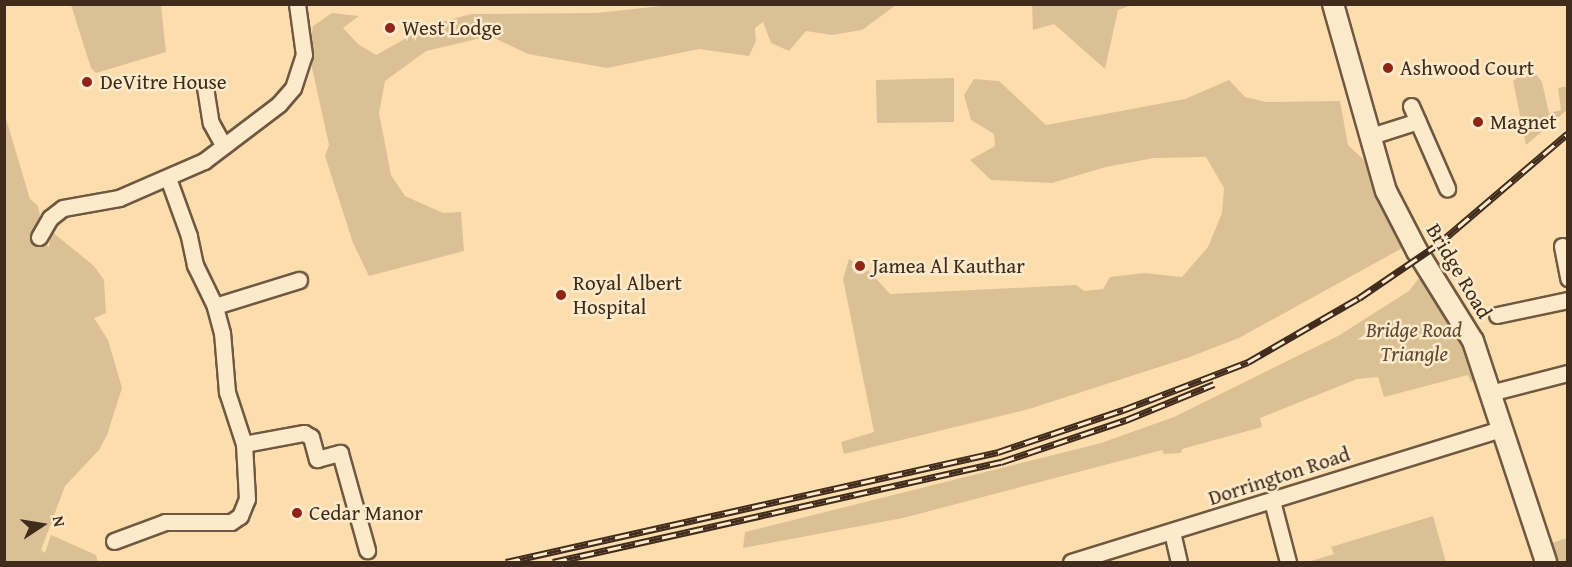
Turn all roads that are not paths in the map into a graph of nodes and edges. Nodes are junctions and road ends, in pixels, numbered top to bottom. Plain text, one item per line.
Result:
1 (297, 4) edge
2 (1333, 4) edge
3 (205, 87) dead end
4 (1411, 106) dead end
5 (1418, 121) junction
6 (1371, 136) junction
7 (224, 146) junction
8 (168, 178) junction
9 (1447, 188) dead end
10 (39, 237) dead end
11 (1562, 246) dead end
12 (1568, 278) edge
13 (299, 280) dead end
14 (1568, 300) edge
15 (215, 306) junction
16 (1497, 315) dead end
17 (1568, 373) edge
18 (1490, 393) junction
19 (1500, 429) junction
20 (244, 444) junction
21 (1272, 501) junction
22 (1172, 532) junction
23 (114, 541) dead end
24 (367, 550) dead end
25 (1071, 562) edge
26 (1179, 562) edge
27 (1288, 562) edge
28 (1546, 562) edge

1 - 7 street
2 - 6 street, Bridge Road
3 - 7 street
4 - 5 street
5 - 6 street
5 - 9 street
6 - 18 street, Bridge Road
7 - 8 street
8 - 10 street
8 - 15 street
11 - 12 street
13 - 15 street
14 - 16 street
15 - 20 street
17 - 18 street
18 - 19 street, Bridge Road
19 - 21 street, Dorrington Road
19 - 28 street, Bridge Road
20 - 23 street
20 - 24 street
21 - 22 street, Dorrington Road
21 - 27 street
22 - 25 street, Dorrington Road
22 - 26 street

